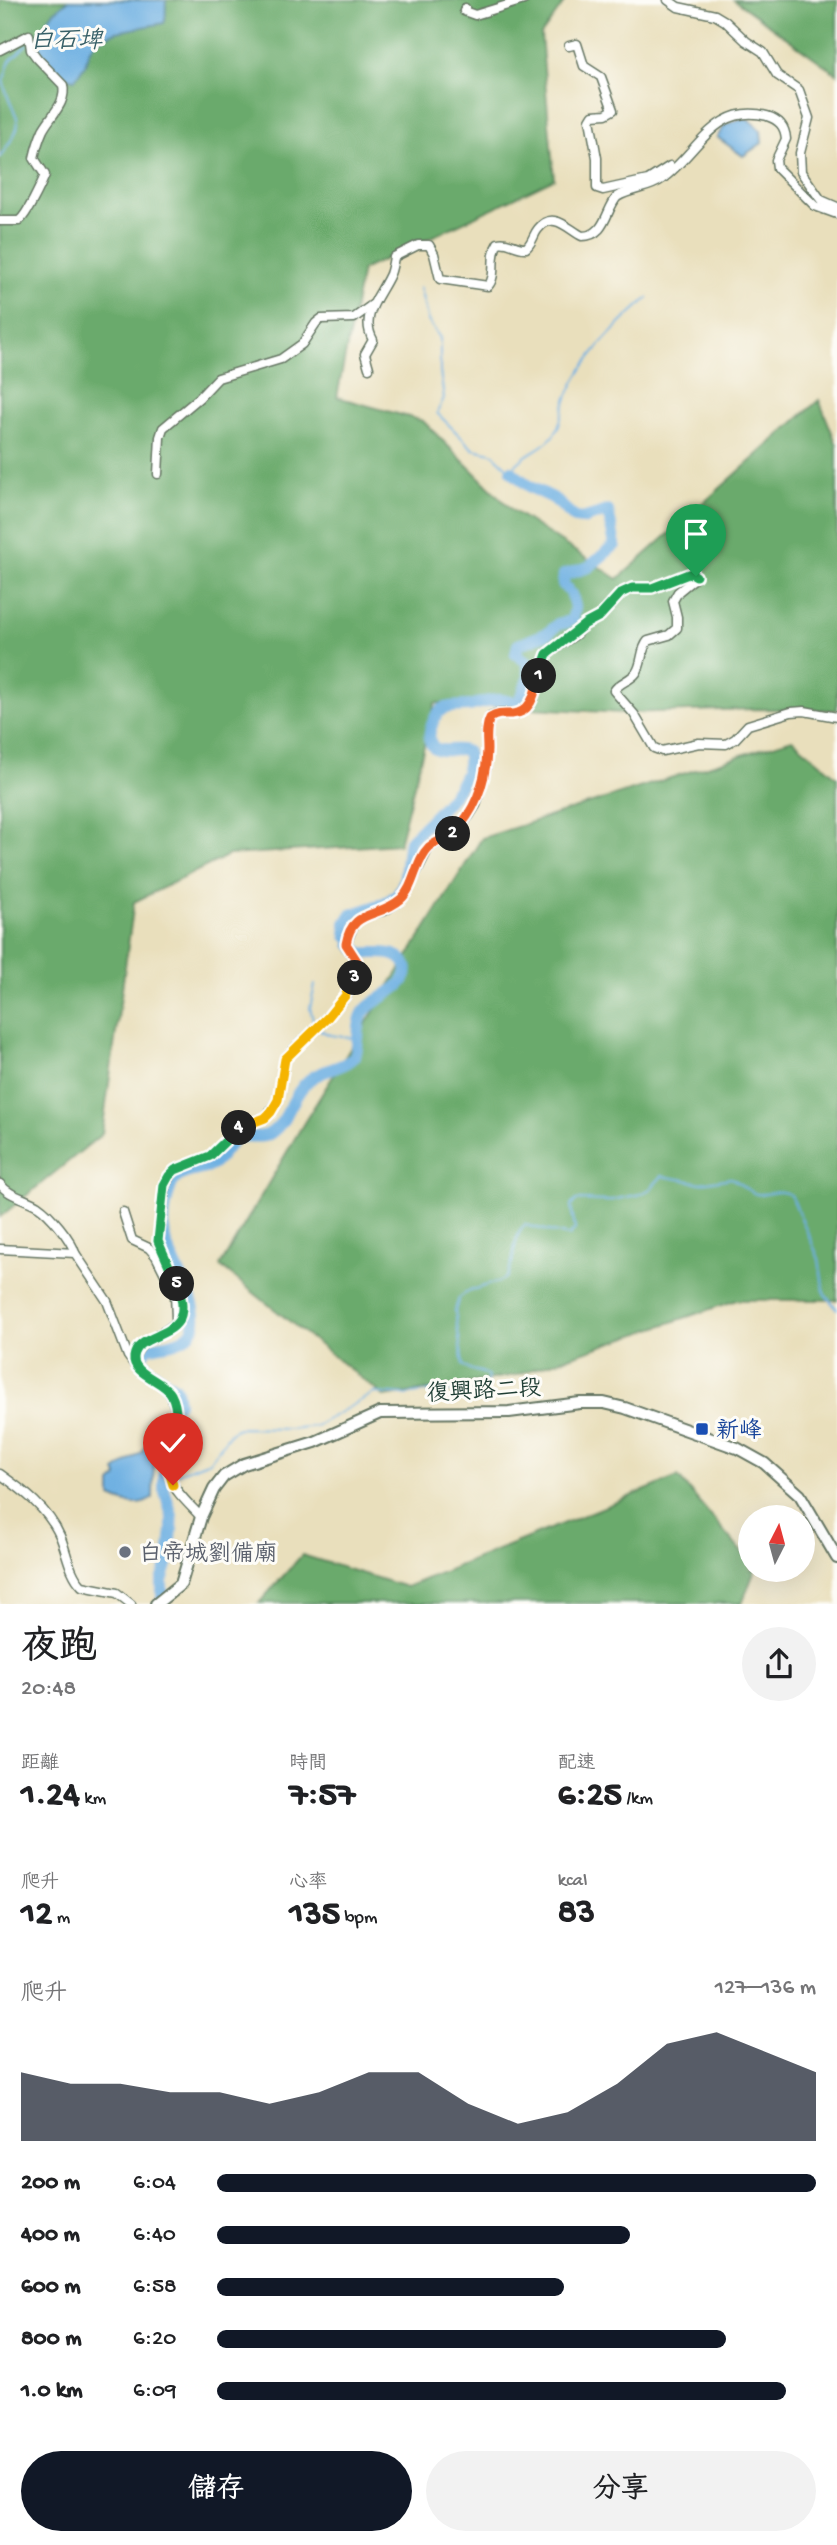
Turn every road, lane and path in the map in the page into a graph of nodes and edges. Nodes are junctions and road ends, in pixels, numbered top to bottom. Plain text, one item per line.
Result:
1 (524, 0) edge
2 (668, 0) edge
3 (465, 8) dead end
4 (569, 46) dead end
5 (0, 50) edge
6 (699, 142) junction
7 (837, 207) edge
8 (837, 214) edge
9 (0, 221) edge
10 (372, 305) junction
11 (369, 369) dead end
12 (158, 474) dead end
13 (837, 717) edge
14 (0, 1184) edge
15 (122, 1212) dead end
16 (0, 1249) edge
17 (75, 1253) junction
18 (176, 1325) junction
19 (136, 1366) junction
20 (0, 1474) edge
21 (201, 1517) junction
22 (837, 1558) edge
23 (131, 1604) edge
24 (156, 1604) edge

1 - 3 street
2 - 7 street
4 - 6 street
5 - 9 street
6 - 8 street
6 - 10 street
10 - 11 street
10 - 12 street
13 - 18 street
14 - 17 street
15 - 18 street
16 - 17 street
17 - 19 street
18 - 19 street
19 - 21 street
20 - 23 street
21 - 22 main road, 復興路二段
21 - 24 main road, 復興路二段

